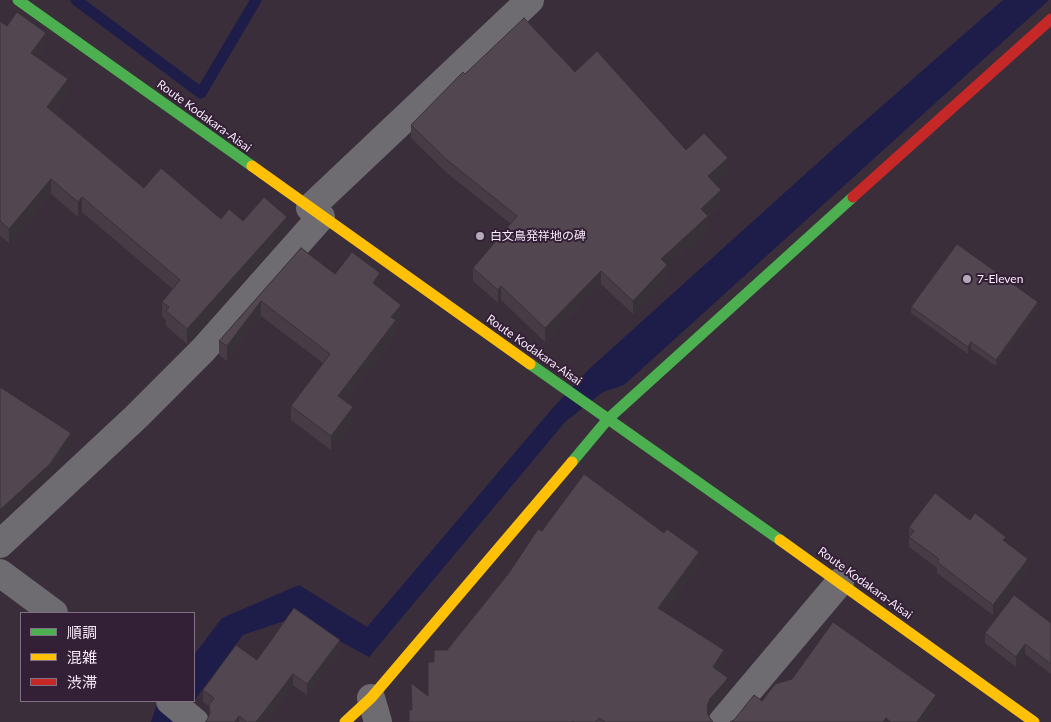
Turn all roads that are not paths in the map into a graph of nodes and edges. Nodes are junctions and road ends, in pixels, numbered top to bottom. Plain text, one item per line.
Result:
1 (18, 0) edge
2 (530, 0) edge
3 (1051, 19) edge
4 (316, 212) junction
5 (608, 419) junction
6 (0, 544) edge
7 (0, 573) edge
8 (840, 582) junction
9 (53, 612) edge
10 (374, 710) edge
11 (346, 722) edge
12 (722, 722) edge
13 (1034, 722) edge

1 - 4 main road, Route Kodakara-Aisai
2 - 4 street
3 - 5 main road
4 - 5 main road, Route Kodakara-Aisai
4 - 6 street
5 - 8 main road, Route Kodakara-Aisai
5 - 10 main road
7 - 9 street
8 - 12 street
8 - 13 main road, Route Kodakara-Aisai
10 - 11 main road

